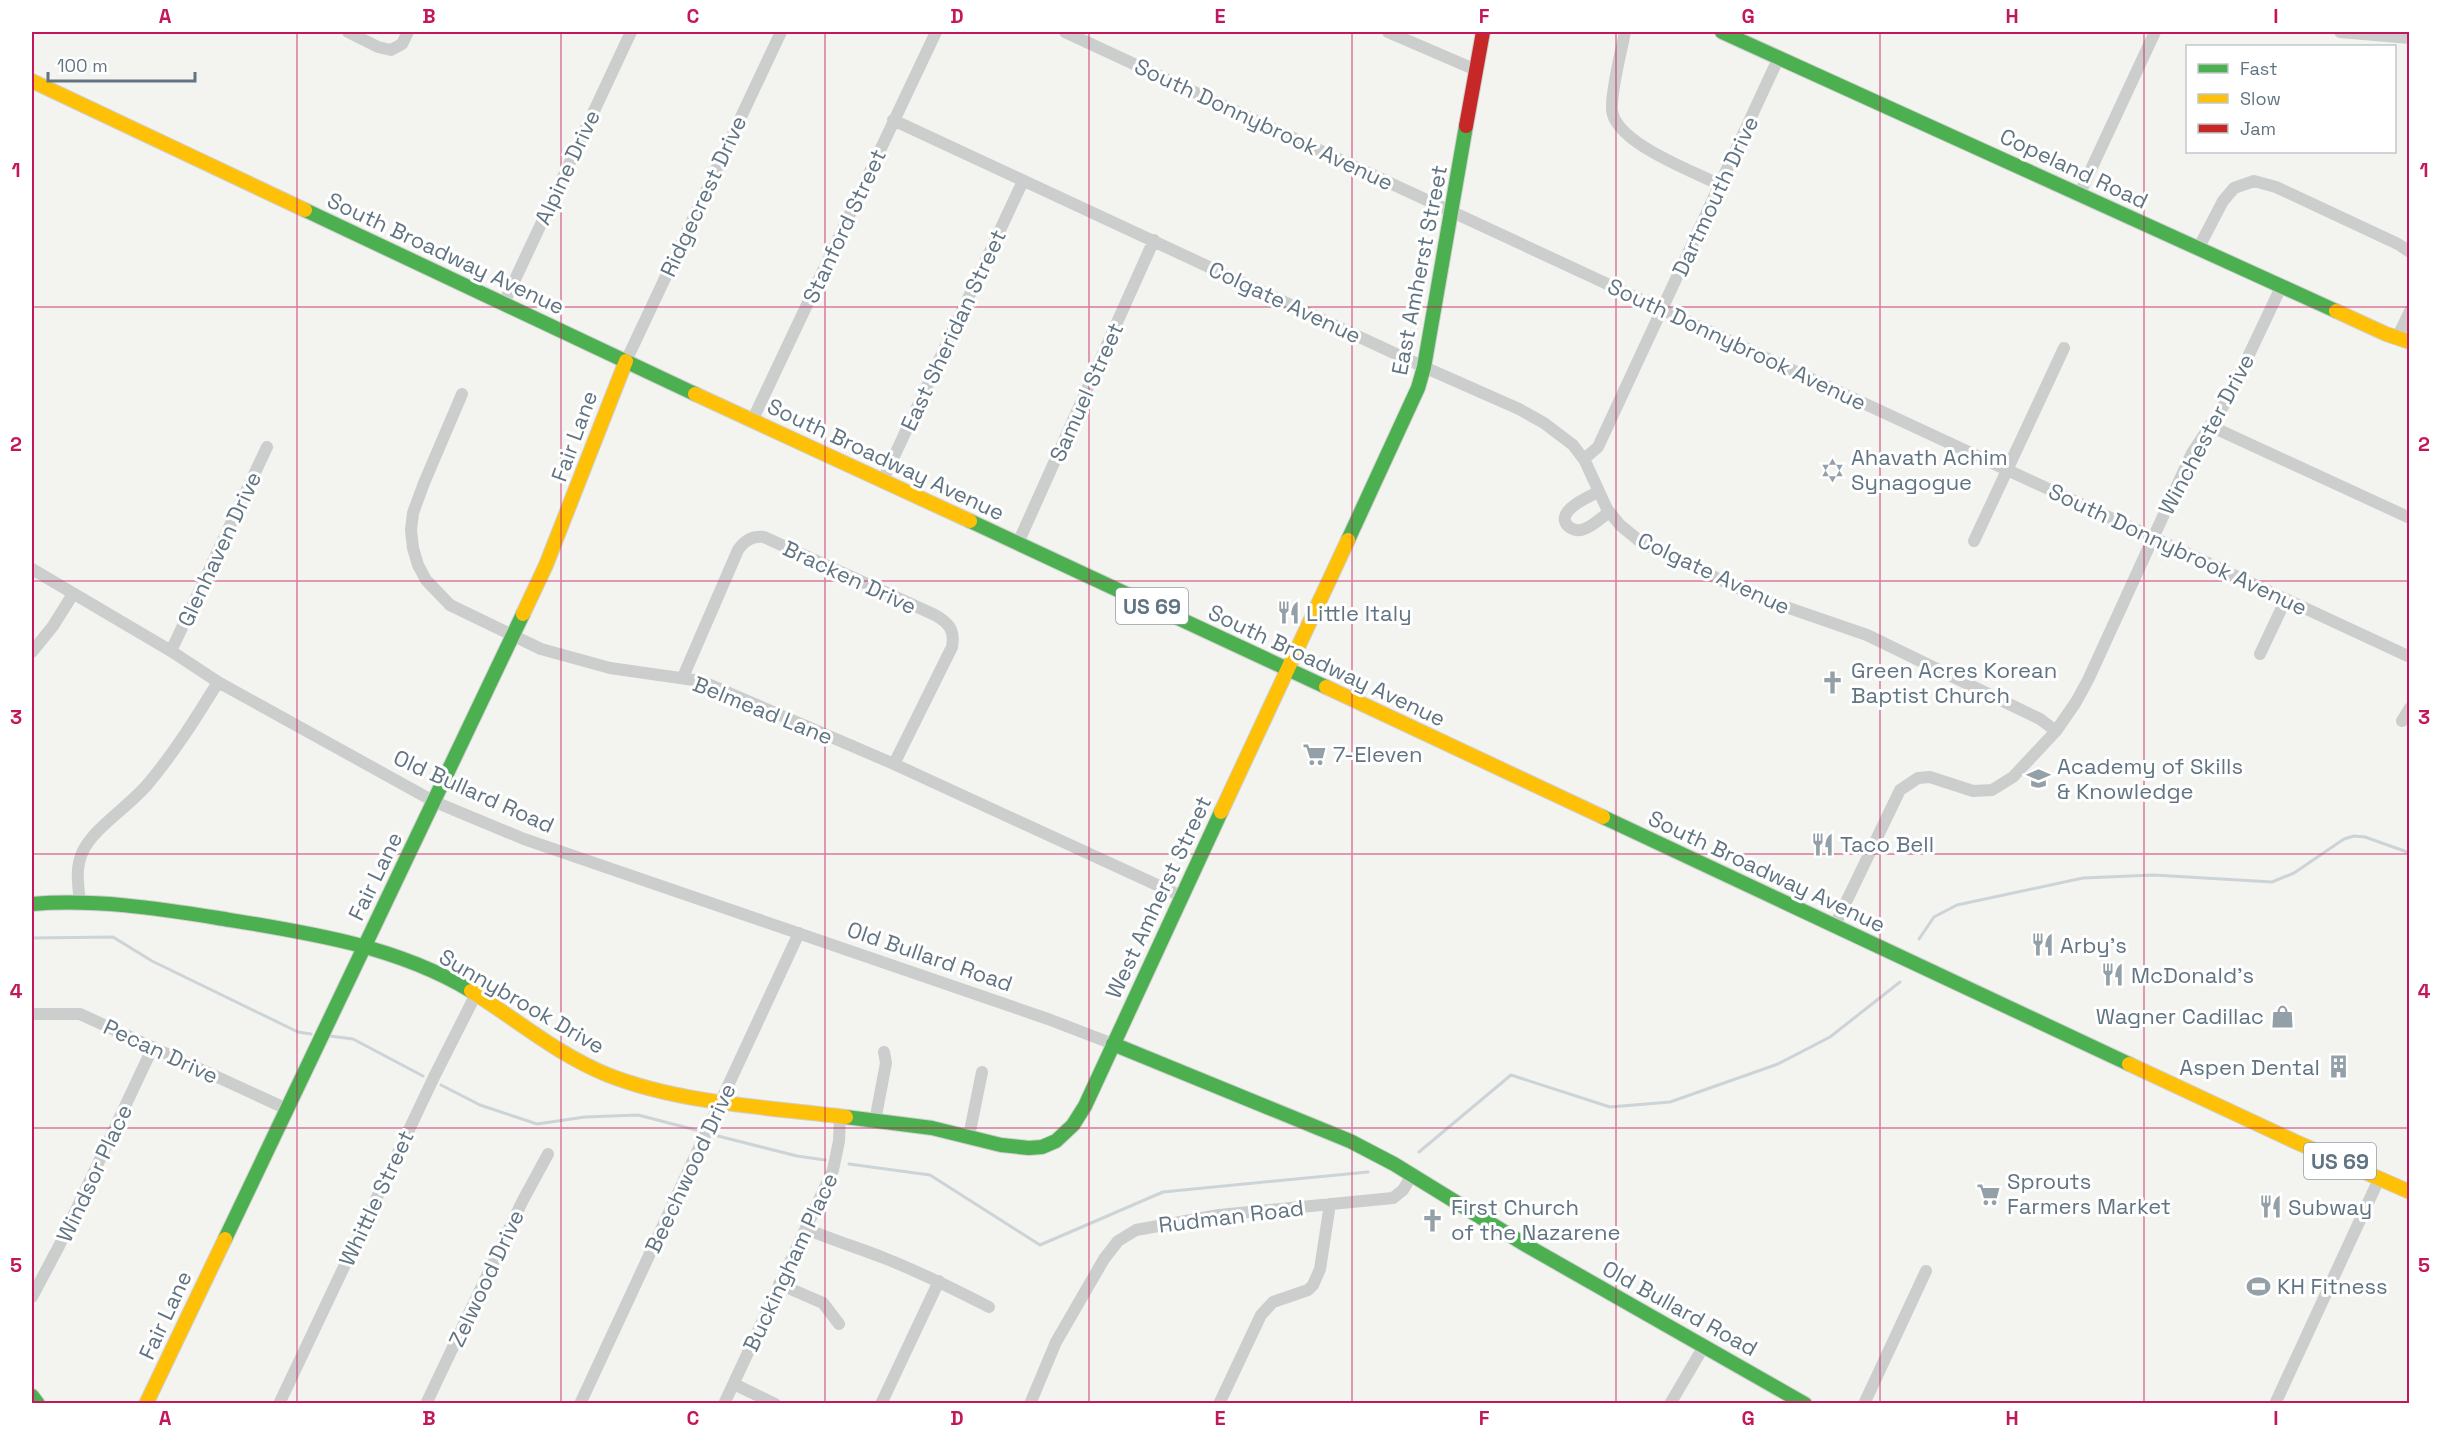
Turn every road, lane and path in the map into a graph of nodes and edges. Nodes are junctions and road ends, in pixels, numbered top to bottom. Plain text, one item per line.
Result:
1 (348, 32) edge
2 (408, 32) edge
3 (631, 32) edge
4 (781, 32) edge
5 (936, 32) edge
6 (1065, 32) edge
7 (1388, 32) edge
8 (1483, 32) edge
9 (1625, 32) edge
10 (1722, 32) edge
11 (2155, 32) edge
12 (2340, 32) edge
13 (2409, 38) edge
14 (1779, 57) junction
15 (1476, 70) junction
16 (32, 81) edge
17 (893, 120) junction
18 (1023, 181) junction
19 (1720, 184) junction
20 (2080, 193) junction
21 (1452, 211) junction
22 (1154, 240) junction
23 (2199, 248) junction
24 (2409, 252) edge
25 (2282, 285) junction
26 (504, 303) junction
27 (1663, 309) junction
28 (2409, 311) edge
29 (2403, 340) edge
30 (2064, 348) dead end
31 (626, 361) junction
32 (1424, 367) junction
33 (462, 394) dead end
34 (752, 421) junction
35 (2211, 424) junction
36 (267, 447) dead end
37 (1584, 459) junction
38 (2008, 470) junction
39 (883, 480) junction
40 (1598, 492) junction
41 (1609, 512) junction
42 (2409, 519) edge
43 (2152, 537) junction
44 (1974, 541) dead end
45 (1018, 543) junction
46 (32, 569) edge
47 (73, 594) junction
48 (2286, 599) junction
49 (511, 635) junction
50 (171, 651) junction
51 (32, 652) edge
52 (2260, 654) dead end
53 (2409, 657) edge
54 (1288, 670) junction
55 (683, 677) junction
56 (218, 682) junction
57 (2409, 708) edge
58 (2402, 721) dead end
59 (2056, 731) junction
60 (894, 764) junction
61 (435, 802) junction
62 (1181, 896) junction
63 (80, 902) junction
64 (32, 904) edge
65 (1835, 926) junction
66 (799, 933) junction
67 (363, 948) junction
68 (476, 994) junction
69 (32, 1014) edge
70 (1113, 1044) junction
71 (153, 1047) junction
72 (884, 1052) dead end
73 (982, 1072) dead end
74 (720, 1101) junction
75 (286, 1109) junction
76 (840, 1116) junction
77 (875, 1121) junction
78 (969, 1136) junction
79 (1060, 1137) joint
80 (548, 1154) dead end
81 (1412, 1175) junction
82 (2379, 1179) junction
83 (2409, 1192) edge
84 (1330, 1204) junction
85 (807, 1229) junction
86 (1926, 1271) dead end
87 (939, 1281) junction
88 (779, 1284) junction
89 (32, 1297) edge
90 (989, 1307) dead end
91 (839, 1324) dead end
92 (1704, 1346) junction
93 (734, 1384) junction
94 (32, 1396) edge
95 (1804, 1403) edge
96 (38, 1404) edge
97 (146, 1404) edge
98 (279, 1404) edge
99 (426, 1404) edge
100 (580, 1404) edge
101 (724, 1404) edge
102 (775, 1404) edge
103 (882, 1404) edge
104 (1030, 1404) edge
105 (1219, 1404) edge
106 (1670, 1404) edge
107 (1864, 1404) edge
108 (2275, 1404) edge

1 - 2 street
3 - 26 street, Alpine Drive
4 - 31 street, Ridgecrest Drive
5 - 17 street, Stanford Street
6 - 21 street, South Donnybrook Avenue
7 - 15 street
8 - 15 main road, East Amherst Street
9 - 19 street
10 - 14 main road, Copeland Road
11 - 20 street
12 - 13 street
14 - 19 street, Dartmouth Drive
14 - 20 main road, Copeland Road
15 - 21 main road, East Amherst Street
16 - 26 main road, South Broadway Avenue / US 69
17 - 18 street, Colgate Avenue
17 - 34 street, Stanford Street
18 - 22 street, Colgate Avenue
18 - 39 street, East Sheridan Street
19 - 27 street, Dartmouth Drive
20 - 23 main road, Copeland Road
21 - 27 street, South Donnybrook Avenue
21 - 32 main road, East Amherst Street
22 - 32 street, Colgate Avenue
22 - 45 street, Samuel Street
23 - 24 street
23 - 25 main road, Copeland Road
25 - 29 main road, Copeland Road
25 - 35 street, Winchester Drive
26 - 31 main road, South Broadway Avenue / US 69
27 - 37 street, Dartmouth Drive
27 - 38 street, South Donnybrook Avenue
28 - 29 street
30 - 38 street
31 - 34 main road, South Broadway Avenue / US 69
31 - 49 main road, Fair Lane
32 - 37 street, Colgate Avenue
32 - 54 main road, East Amherst Street
33 - 49 street, Belmead Lane
34 - 39 main road, South Broadway Avenue / US 69
35 - 42 street
35 - 43 street, Winchester Drive
36 - 50 street, Glenhaven Drive
37 - 40 street, Colgate Avenue
38 - 43 street, South Donnybrook Avenue
38 - 44 street
39 - 45 main road, South Broadway Avenue / US 69
40 - 41 street, Colgate Avenue
40 - 41 street
41 - 59 street, Colgate Avenue
43 - 48 street, South Donnybrook Avenue
43 - 59 street, Winchester Drive
45 - 54 main road, South Broadway Avenue / US 69
46 - 47 street, Old Bullard Road
47 - 50 street, Old Bullard Road
47 - 51 street
48 - 52 street
48 - 53 street, South Donnybrook Avenue
49 - 55 street, Belmead Lane
49 - 61 main road, Fair Lane
50 - 56 street, Old Bullard Road
54 - 62 main road, West Amherst Street
54 - 65 main road, South Broadway Avenue / US 69
55 - 60 street, Belmead Lane
55 - 60 street, Bracken Drive
56 - 61 street, Old Bullard Road
56 - 63 street
57 - 58 street
59 - 65 street, Winchester Drive
60 - 62 street, Belmead Lane
61 - 66 street, Old Bullard Road
61 - 67 main road, Fair Lane
62 - 70 main road, West Amherst Street
63 - 64 main road, Sunnybrook Drive
63 - 67 main road, Sunnybrook Drive
65 - 82 main road, South Broadway Avenue / US 69
66 - 70 street, Old Bullard Road
66 - 74 street, Beechwood Drive
67 - 68 main road, Sunnybrook Drive
67 - 75 main road, Fair Lane
68 - 74 main road, Sunnybrook Drive
68 - 98 street, Whittle Street
69 - 71 street, Pecan Drive
70 - 79 main road, West Amherst Street
70 - 81 main road, Old Bullard Road
71 - 75 street, Pecan Drive
71 - 89 street, Windsor Place
72 - 77 street
73 - 78 street
74 - 76 main road, Sunnybrook Drive
74 - 100 street, Beechwood Drive
75 - 97 main road, Fair Lane
76 - 77 main road, Sunnybrook Drive
76 - 85 street, Buckingham Place
77 - 78 main road, Sunnybrook Drive
78 - 79 main road, Sunnybrook Drive
80 - 99 street, Zelwood Drive
81 - 84 street, Rudman Road
81 - 92 main road, Old Bullard Road
82 - 83 main road, South Broadway Avenue / US 69
82 - 108 street
84 - 104 street, Rudman Road
84 - 105 street
85 - 87 street
85 - 88 street, Buckingham Place
86 - 107 street
87 - 90 street
87 - 103 street
88 - 91 street
88 - 93 street, Buckingham Place
92 - 95 main road, Old Bullard Road
92 - 106 street
93 - 101 street, Buckingham Place
93 - 102 street
94 - 96 main road

